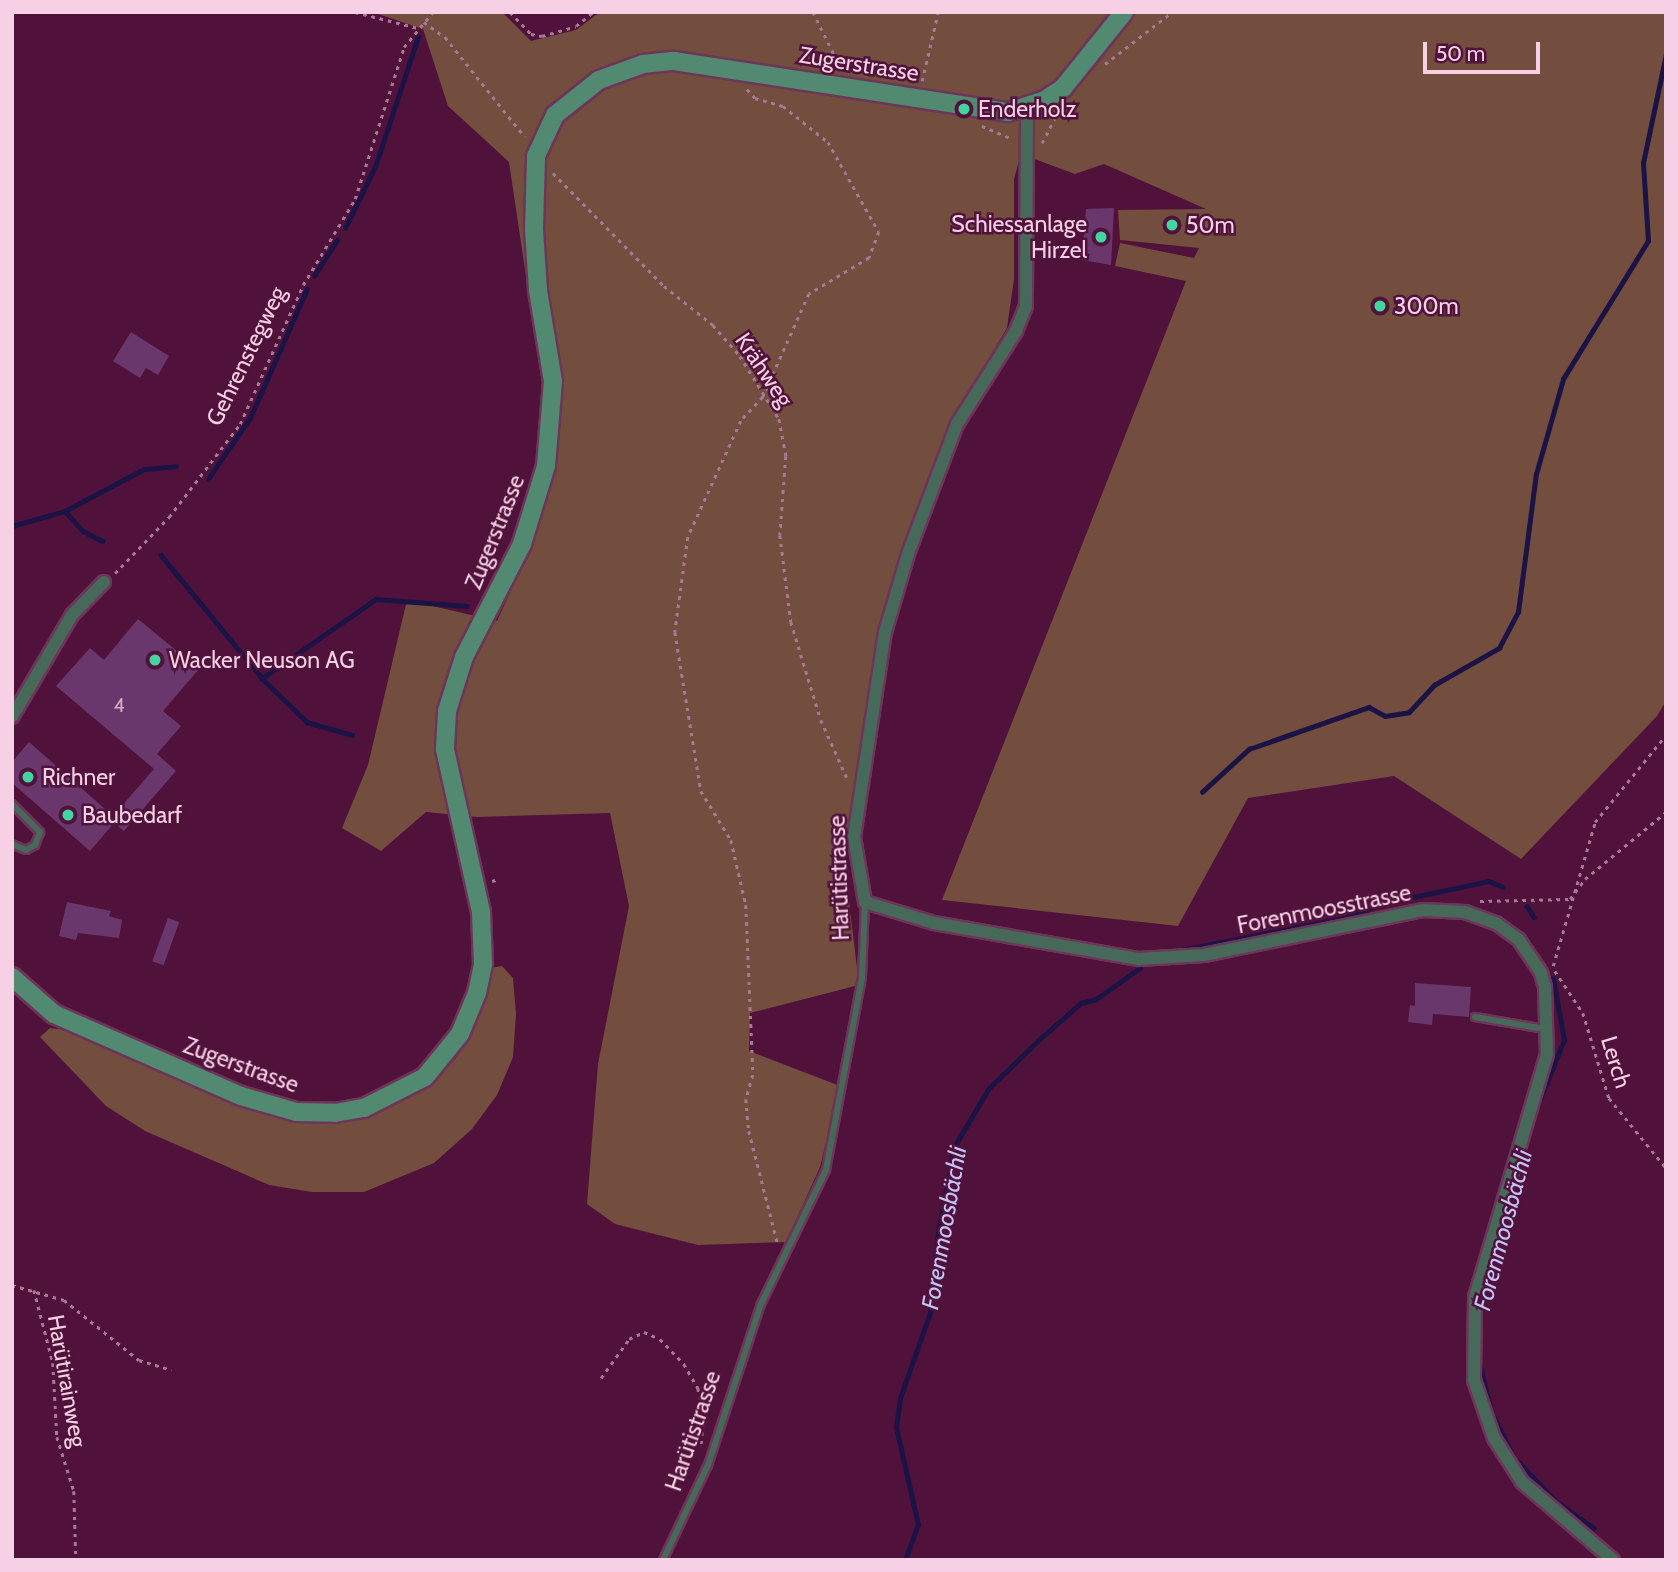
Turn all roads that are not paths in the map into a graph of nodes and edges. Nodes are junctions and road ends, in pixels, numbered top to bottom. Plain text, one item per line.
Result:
1 (1124, 12) edge
2 (1027, 108) junction
3 (104, 582) road end
4 (12, 717) edge
5 (12, 804) edge
6 (12, 845) edge
7 (864, 902) junction
8 (12, 977) edge
9 (1475, 1017) dead end
10 (1548, 1030) junction
11 (663, 1560) edge
12 (1613, 1560) edge

1 - 2 main road, Zugerstrasse
2 - 7 street, Harütistrasse
2 - 8 main road, Zugerstrasse
3 - 4 street
5 - 6 lane
7 - 10 street, Forenmoosstrasse
7 - 11 lane, Harütistrasse
9 - 10 lane
10 - 12 street, Forenmoosstrasse

